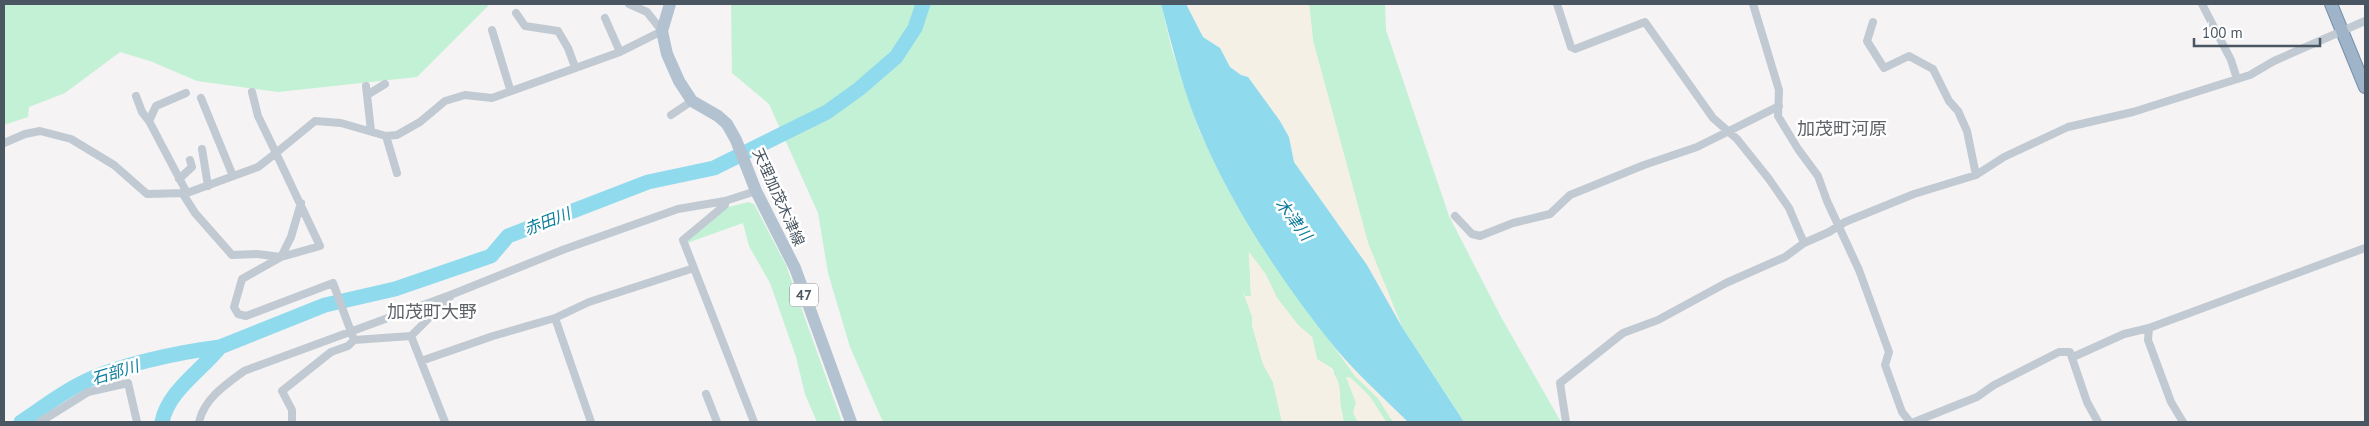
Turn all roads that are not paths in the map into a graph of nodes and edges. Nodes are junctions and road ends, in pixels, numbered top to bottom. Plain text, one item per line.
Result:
1 (630, 4) edge
2 (670, 4) edge
3 (1557, 4) edge
4 (1753, 4) edge
5 (2202, 4) edge
6 (2332, 4) edge
7 (516, 13) dead end
8 (606, 18) dead end
9 (2365, 21) edge
10 (1872, 22) dead end
11 (492, 30) dead end
12 (2342, 30) junction
13 (662, 31) junction
14 (620, 52) junction
15 (575, 67) junction
16 (2237, 79) junction
17 (385, 84) dead end
18 (366, 86) dead end
19 (2365, 88) edge
20 (510, 90) junction
21 (252, 92) dead end
22 (186, 93) dead end
23 (367, 95) junction
24 (136, 96) dead end
25 (201, 98) dead end
26 (692, 101) junction
27 (1779, 106) junction
28 (671, 116) dead end
29 (149, 121) junction
30 (371, 131) junction
31 (1730, 132) junction
32 (386, 136) junction
33 (4, 143) edge
34 (202, 149) dead end
35 (276, 153) junction
36 (190, 160) dead end
37 (397, 173) dead end
38 (1976, 175) junction
39 (233, 176) junction
40 (179, 180) junction
41 (208, 186) junction
42 (756, 192) junction
43 (185, 193) junction
44 (726, 201) junction
45 (301, 203) junction
46 (1455, 216) dead end
47 (1839, 225) junction
48 (1804, 243) junction
49 (2365, 248) edge
50 (281, 257) junction
51 (694, 268) junction
52 (453, 294) junction
53 (555, 318) junction
54 (2149, 328) junction
55 (350, 332) junction
56 (411, 336) junction
57 (354, 340) junction
58 (2073, 358) junction
59 (421, 361) junction
60 (706, 394) dead end
61 (40, 422) edge
62 (136, 422) edge
63 (199, 422) edge
64 (292, 422) edge
65 (445, 422) edge
66 (591, 422) edge
67 (716, 422) edge
68 (754, 422) edge
69 (851, 422) edge
70 (1566, 422) edge
71 (1912, 422) edge
72 (2098, 422) edge
73 (2183, 422) edge

1 - 13 street
2 - 13 main road, 天理加茂木津線 / 47
3 - 31 street
4 - 27 street
5 - 16 street
6 - 12 highway
7 - 15 street
8 - 14 street
9 - 12 street
10 - 38 street
11 - 20 street
12 - 16 street
12 - 19 highway
13 - 14 street
13 - 26 main road, 天理加茂木津線 / 47
14 - 15 street
15 - 20 street
16 - 38 street
17 - 23 street
18 - 23 street
20 - 32 street
21 - 35 street
22 - 29 street
23 - 30 street
24 - 29 street
25 - 39 street
26 - 28 street
26 - 42 main road, 天理加茂木津線 / 47
27 - 31 street
27 - 47 street
29 - 40 street
30 - 32 street
30 - 35 street
31 - 46 street
31 - 48 street
32 - 37 street
33 - 43 street
34 - 41 street
35 - 39 street
35 - 45 street
36 - 40 street
38 - 47 street
39 - 41 street
40 - 43 street
41 - 43 street
42 - 44 street
42 - 69 main road, 天理加茂木津線 / 47
43 - 50 street
44 - 51 street
44 - 52 street
45 - 50 street
45 - 50 street
47 - 48 street
47 - 71 street
48 - 70 street
49 - 54 street
50 - 55 street
51 - 53 street
51 - 68 street
52 - 55 street
52 - 56 street
53 - 59 street
53 - 66 street
54 - 58 street
54 - 73 street
55 - 57 street
55 - 63 street
56 - 57 street
56 - 59 street
57 - 64 street
58 - 71 street
58 - 72 street
59 - 65 street
60 - 67 street
61 - 62 street

